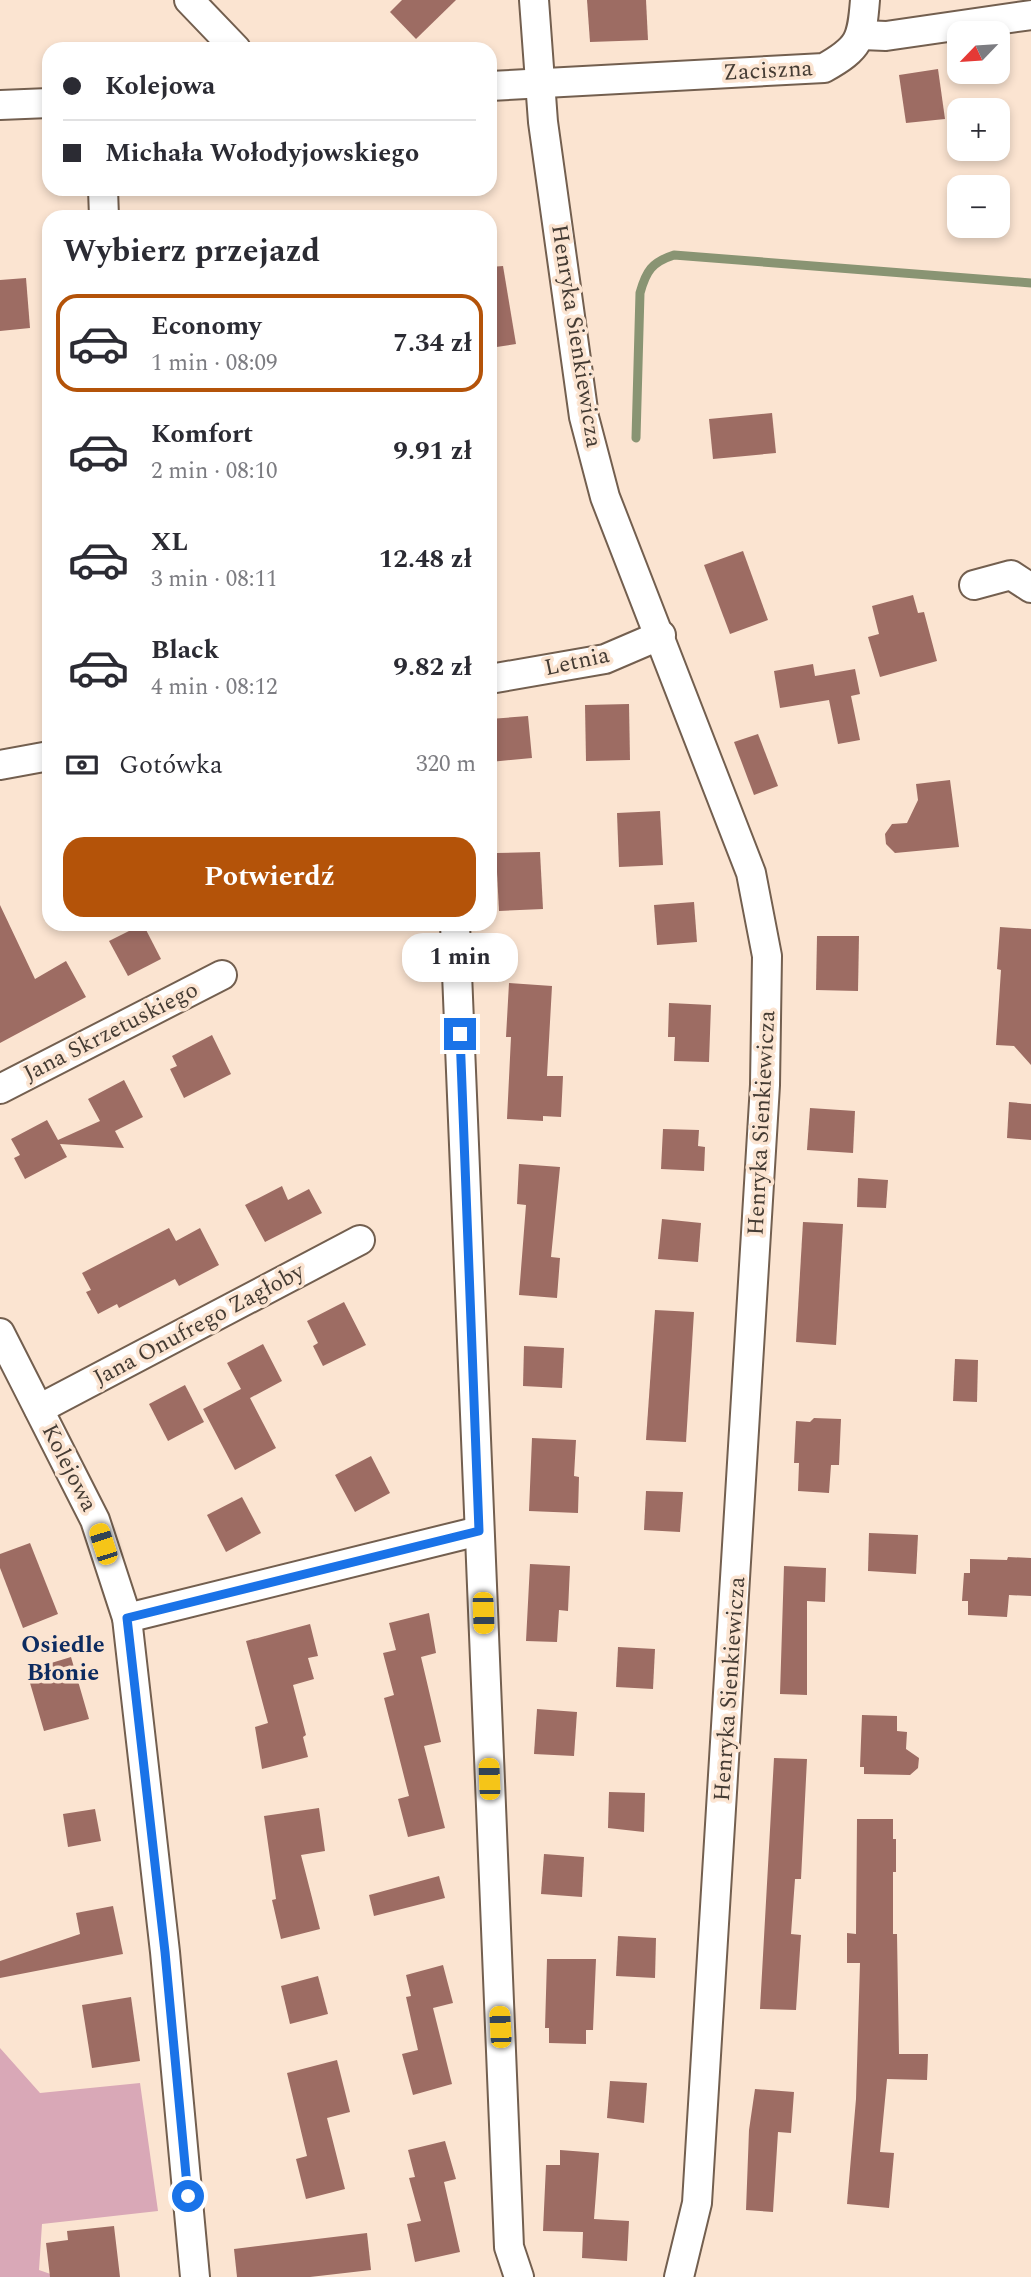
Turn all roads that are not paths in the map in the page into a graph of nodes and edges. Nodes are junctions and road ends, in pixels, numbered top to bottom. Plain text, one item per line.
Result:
1 (189, 0) edge
2 (534, 0) edge
3 (865, 0) edge
4 (1031, 15) edge
5 (862, 36) junction
6 (229, 42) edge
7 (539, 85) junction
8 (497, 86) edge
9 (42, 103) edge
10 (0, 105) edge
11 (974, 585) dead end
12 (1031, 588) edge
13 (661, 635) junction
14 (497, 678) edge
15 (42, 757) edge
16 (0, 765) edge
17 (455, 931) edge
18 (222, 975) dead end
19 (0, 1089) edge
20 (360, 1240) dead end
21 (0, 1333) edge
22 (39, 1409) junction
23 (479, 1531) junction
24 (127, 1618) junction
25 (195, 2277) edge
26 (519, 2277) edge
27 (679, 2277) edge

1 - 6 street
2 - 7 street, Henryka Sienkiewicza
3 - 5 street
4 - 5 street
5 - 7 street, Zaciszna
7 - 8 street, Zaciszna
7 - 13 street, Henryka Sienkiewicza
9 - 10 street
11 - 12 street
13 - 14 street, Letnia
13 - 27 street, Henryka Sienkiewicza
15 - 16 street
17 - 23 street
18 - 19 street, Jana Skrzetuskiego
20 - 22 street, Jana Onufrego Zagłoby
21 - 22 street, Kolejowa
22 - 24 street, Kolejowa
23 - 24 street
23 - 26 street
24 - 25 street, Kolejowa

